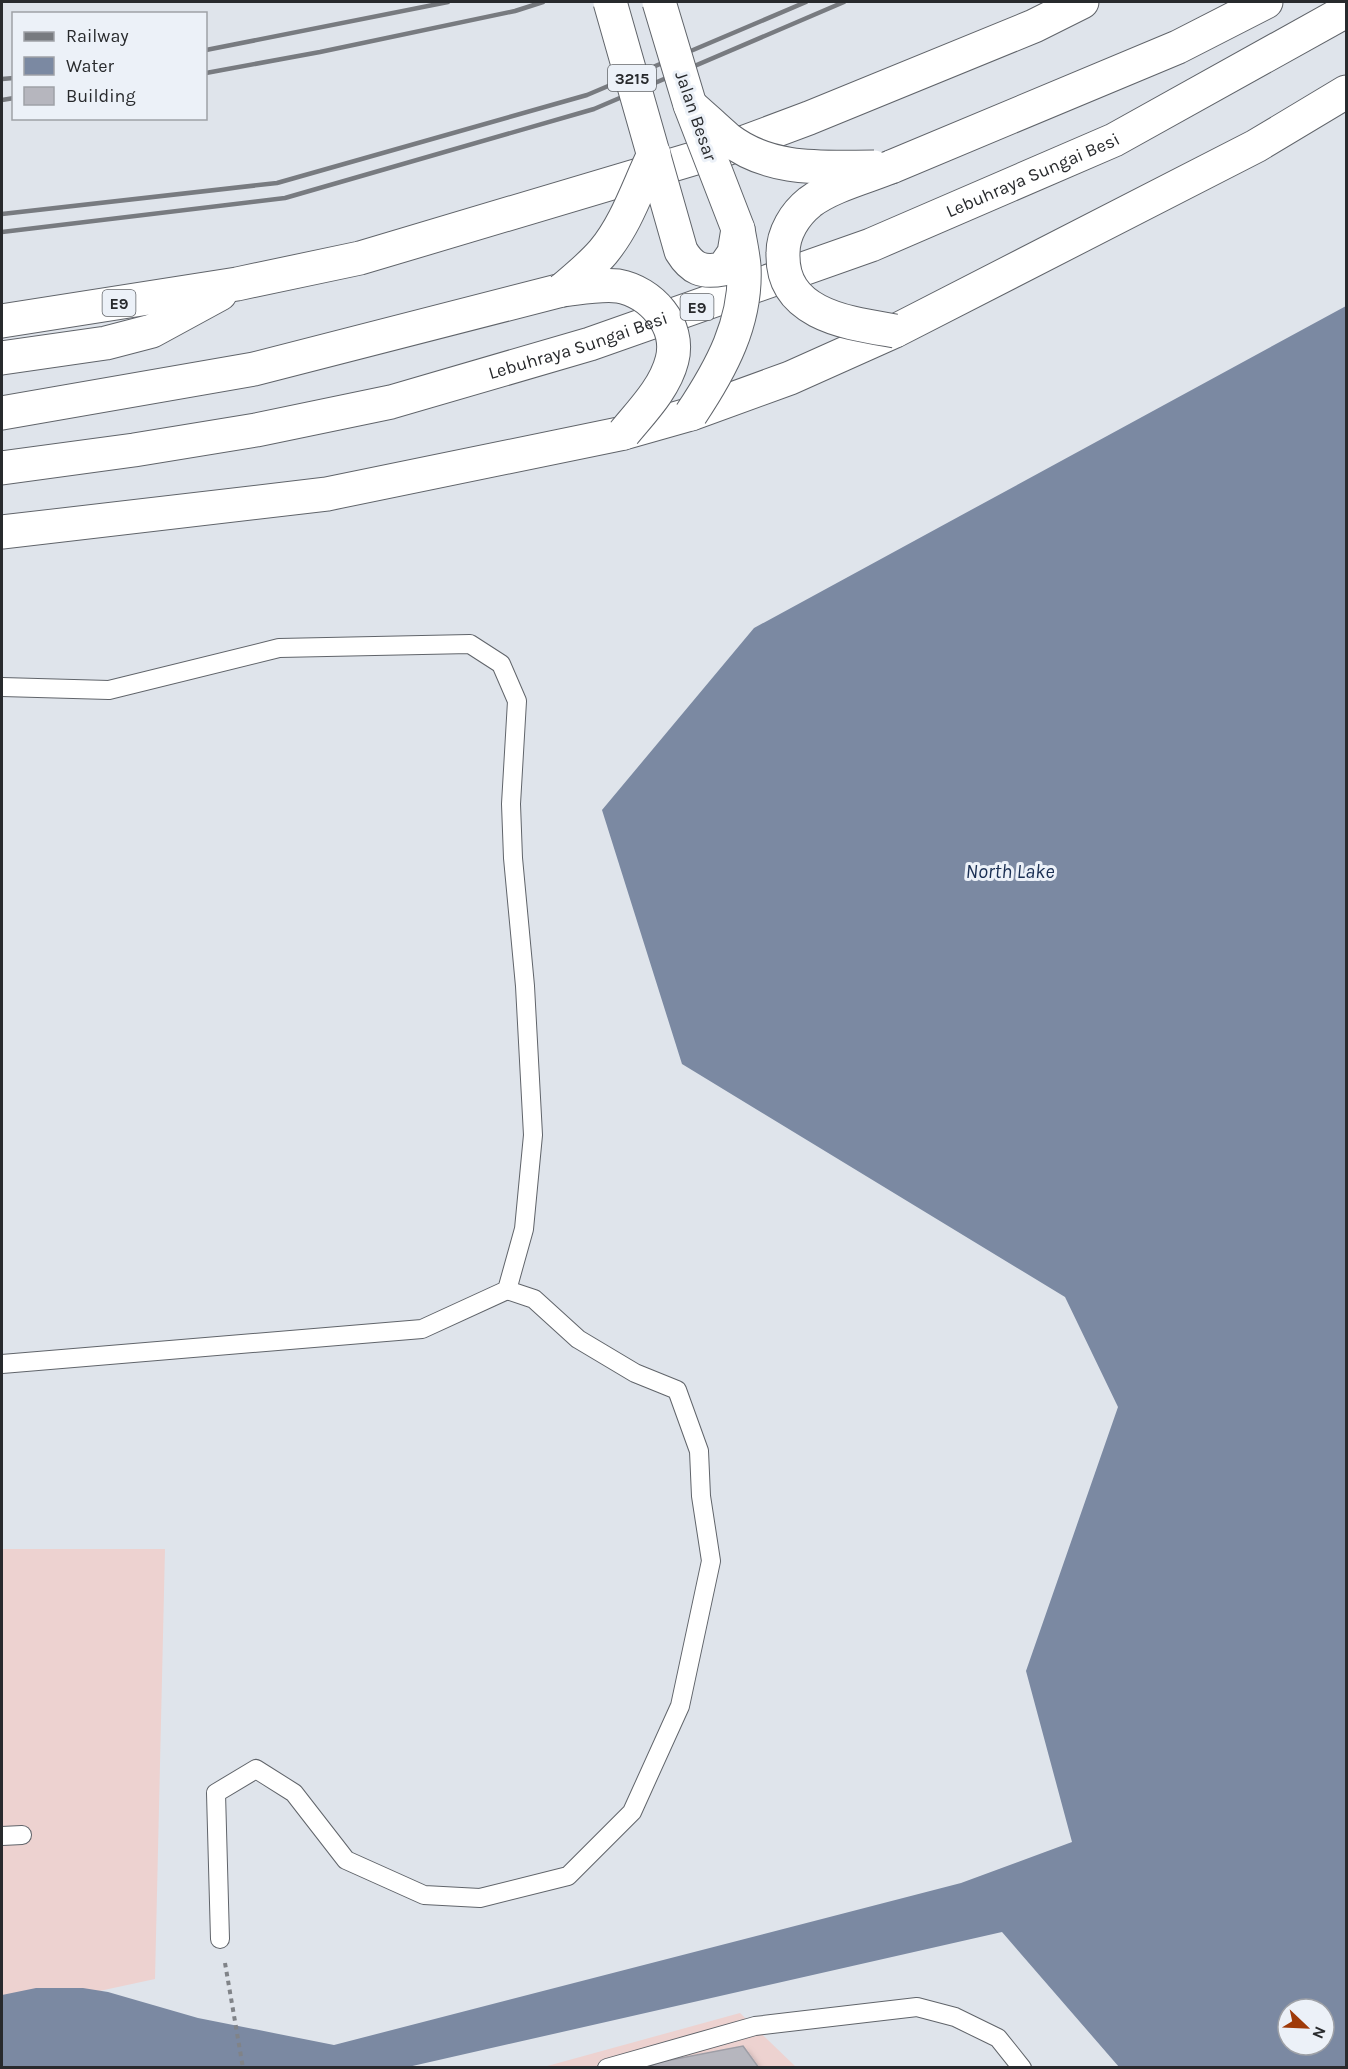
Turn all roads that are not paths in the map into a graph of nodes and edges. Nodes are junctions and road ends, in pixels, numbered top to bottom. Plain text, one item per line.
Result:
1 (610, 2) edge
2 (659, 2) edge
3 (1082, 2) edge
4 (1266, 2) edge
5 (1347, 11) edge
6 (1344, 94) edge
7 (690, 105) junction
8 (654, 154) junction
9 (891, 167) junction
10 (738, 229) junction
11 (237, 284) junction
12 (562, 290) junction
13 (2, 321) edge
14 (896, 331) junction
15 (2, 358) edge
16 (2, 413) edge
17 (692, 414) junction
18 (624, 433) junction
19 (2, 468) edge
20 (2, 531) edge
21 (2, 687) edge
22 (507, 1290) junction
23 (2, 1364) edge
24 (22, 1835) dead end
25 (2, 1836) edge
26 (220, 1939) road end
27 (607, 2067) edge
28 (1022, 2067) edge

1 - 8 main road, 3215, bridge
2 - 7 main road, Jalan Besar / 3215, bridge
3 - 11 main road, E9
4 - 9 main road
5 - 19 main road, Lebuhraya Sungai Besi / E9
6 - 14 main road
7 - 9 main road, bridge
7 - 10 main road, Jalan Besar / 3215, bridge
8 - 10 main road, bridge
8 - 12 main road, bridge
9 - 14 main road, bridge
10 - 17 main road, Jalan Besar, bridge
11 - 13 main road, E9
11 - 15 main road
12 - 16 main road
12 - 18 main road, bridge
14 - 17 main road
17 - 18 main road
18 - 20 main road
21 - 22 lane
22 - 23 lane
22 - 26 lane
24 - 25 lane
27 - 28 lane

